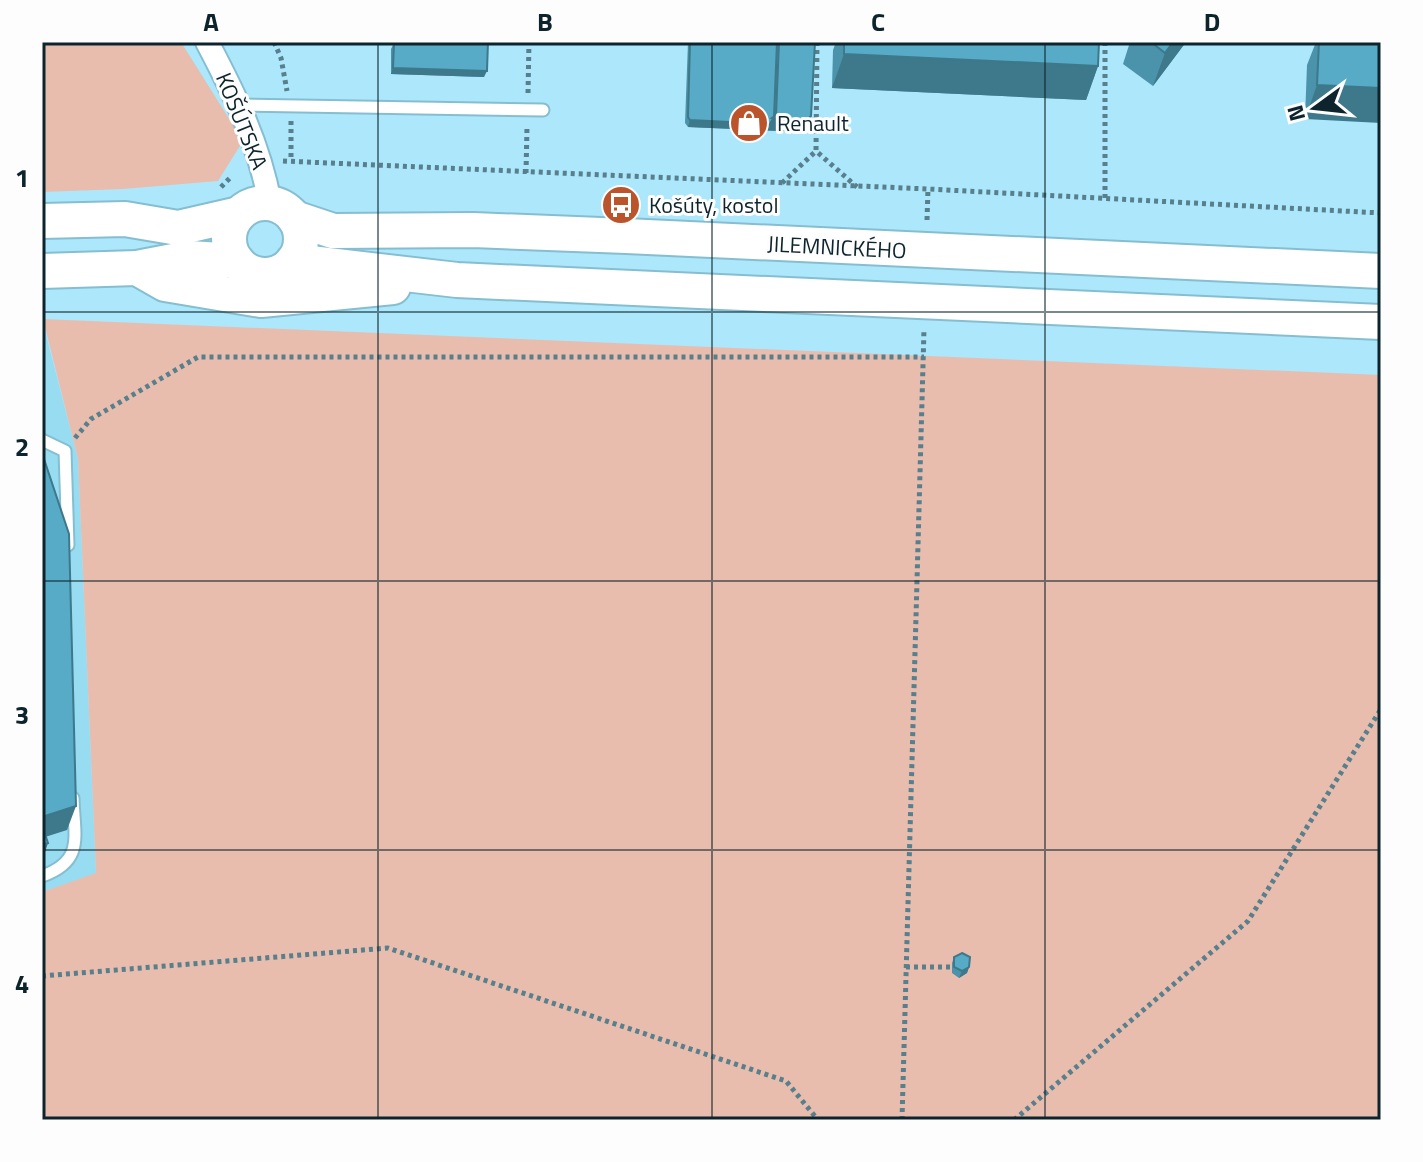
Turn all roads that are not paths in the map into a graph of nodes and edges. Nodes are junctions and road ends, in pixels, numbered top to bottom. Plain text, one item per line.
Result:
1 (207, 42) edge
2 (241, 105) junction
3 (543, 110) dead end
4 (268, 212) junction
5 (42, 221) edge
6 (237, 261) junction
7 (293, 261) junction
8 (137, 268) junction
9 (42, 271) edge
10 (1381, 271) edge
11 (457, 280) junction
12 (1381, 322) edge
13 (42, 440) edge
14 (69, 556) edge
15 (73, 785) edge
16 (42, 876) edge

1 - 2 street, KOŠÚTSKA
2 - 3 lane
2 - 4 street, KOŠÚTSKA
4 - 5 main road
4 - 6 main road
4 - 7 main road
4 - 10 main road, JILEMNICKÉHO
6 - 7 main road
6 - 8 main road
7 - 11 main road
8 - 9 main road
8 - 11 main road
11 - 12 main road
13 - 14 lane
15 - 16 lane

